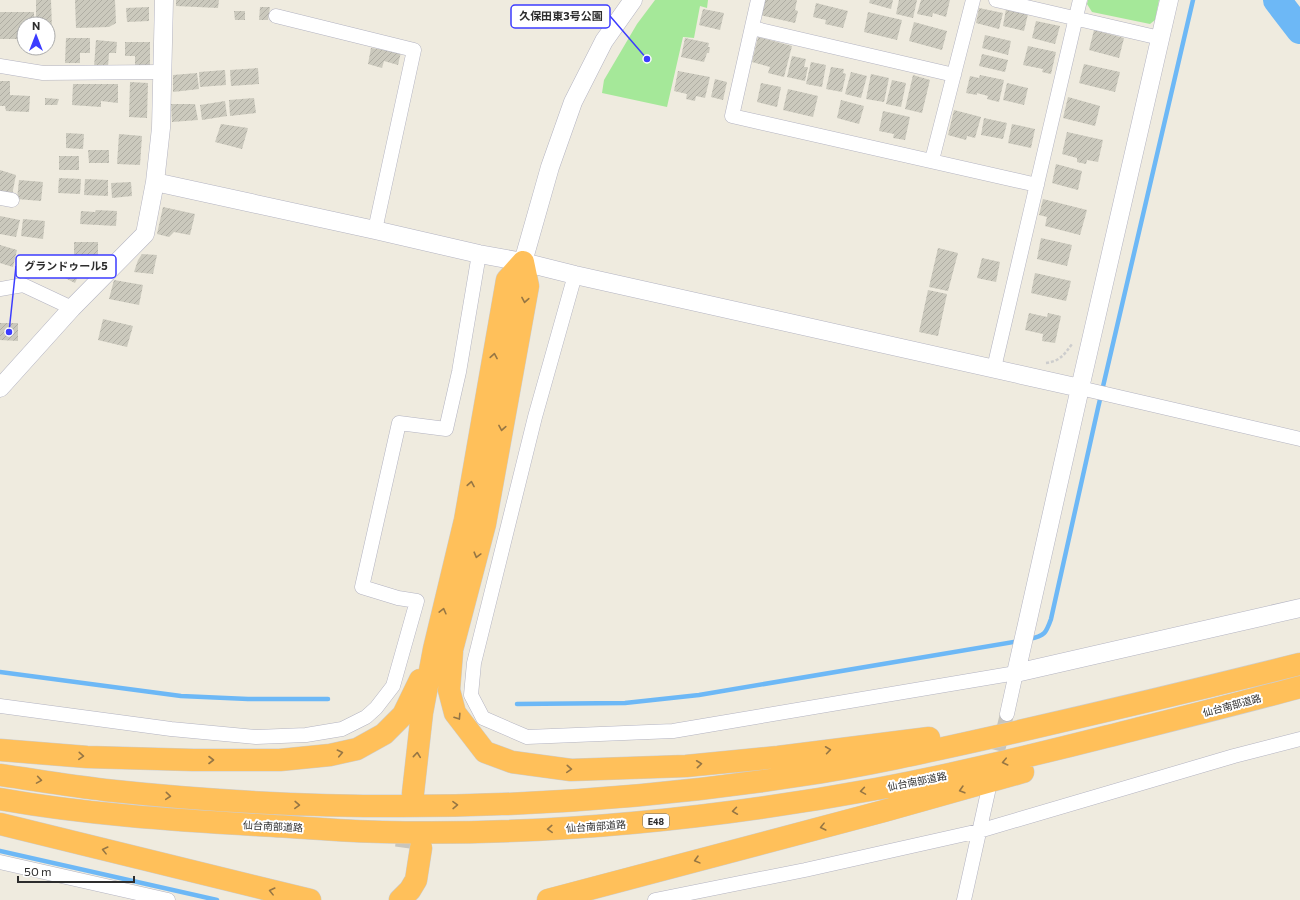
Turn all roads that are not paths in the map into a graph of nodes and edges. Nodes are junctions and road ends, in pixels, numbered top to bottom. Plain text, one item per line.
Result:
1 (164, 0) edge
2 (633, 0) edge
3 (758, 0) edge
4 (973, 0) edge
5 (996, 0) edge
6 (1080, 0) edge
7 (1169, 0) edge
8 (276, 16) dead end
9 (1075, 19) junction
10 (752, 28) junction
11 (1160, 38) junction
12 (0, 66) edge
13 (161, 72) junction
14 (954, 75) junction
15 (932, 160) junction
16 (155, 182) junction
17 (1037, 185) junction
18 (375, 230) junction
19 (479, 254) junction
20 (523, 262) junction
21 (576, 275) junction
22 (0, 289) edge
23 (72, 308) junction
24 (994, 368) junction
25 (0, 388) edge
26 (1086, 389) junction
27 (1300, 439) edge
28 (1300, 608) edge
29 (443, 650) junction
30 (1300, 664) edge
31 (1016, 673) junction
32 (1300, 687) edge
33 (0, 706) edge
34 (1226, 707) junction
35 (1007, 714) tunnel mouth
36 (1035, 727) junction
37 (1300, 740) edge
38 (0, 750) edge
39 (0, 775) edge
40 (988, 792) dead end
41 (420, 794) tunnel mouth
42 (0, 799) edge
43 (0, 824) edge
44 (979, 831) junction
45 (414, 848) tunnel mouth
46 (0, 862) edge
47 (408, 897) edge
48 (168, 900) edge
49 (310, 900) edge
50 (548, 900) edge
51 (655, 900) edge
52 (964, 900) edge

1 - 13 street
2 - 20 street
3 - 10 street
4 - 14 street
5 - 9 street
6 - 9 street
7 - 11 street
8 - 18 street
9 - 11 street
9 - 17 street
10 - 14 street
10 - 15 street
11 - 26 street
12 - 13 street
13 - 16 street
14 - 15 street
15 - 17 street
16 - 18 street
16 - 23 street
17 - 24 street
18 - 19 street
19 - 20 street
19 - 33 street
20 - 21 street
20 - 29 highway
21 - 24 street
21 - 31 street
22 - 23 street
23 - 25 street
24 - 26 street
26 - 27 street
26 - 31 street
28 - 31 street
29 -> 36 highway
38 -> 29 highway
29 - 41 highway
30 - 36 highway
31 - 35 street
32 - 34 highway, 仙台南部道路 / E48
34 -> 42 highway, 仙台南部道路 / E48
34 -> 50 highway
39 -> 36 highway
37 - 44 street
40 - 44 street
49 -> 43 highway
44 - 51 street
44 - 52 street
45 - 47 highway
46 - 48 street

